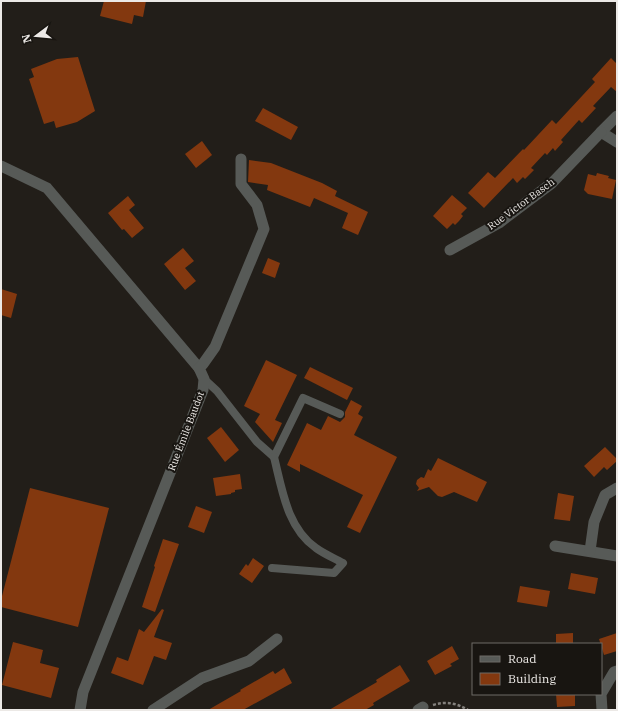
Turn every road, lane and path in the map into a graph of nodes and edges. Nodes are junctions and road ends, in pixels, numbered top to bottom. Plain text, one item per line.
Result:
1 (617, 116) edge
2 (601, 132) junction
3 (617, 142) edge
4 (241, 159) dead end
5 (1, 166) edge
6 (450, 250) dead end
7 (199, 368) junction
8 (204, 379) junction
9 (340, 414) dead end
10 (274, 457) junction
11 (617, 488) edge
12 (555, 546) dead end
13 (590, 551) junction
14 (617, 556) edge
15 (272, 568) dead end
16 (277, 639) dead end
17 (617, 671) edge
18 (602, 692) edge
19 (601, 695) edge
20 (420, 709) edge
21 (80, 710) edge
22 (153, 710) edge
23 (468, 710) edge
24 (602, 710) edge

1 - 2 street, Rue Victor Basch
2 - 3 street
2 - 6 street, Rue Victor Basch
4 - 7 street
5 - 7 street, Rue Émile Baudot
7 - 8 street, Rue Émile Baudot
8 - 10 lane
8 - 21 street, Rue Émile Baudot
9 - 10 lane
10 - 15 lane
11 - 13 street
12 - 13 street
13 - 14 street
16 - 22 street
17 - 18 street
19 - 24 street
20 - 23 path

